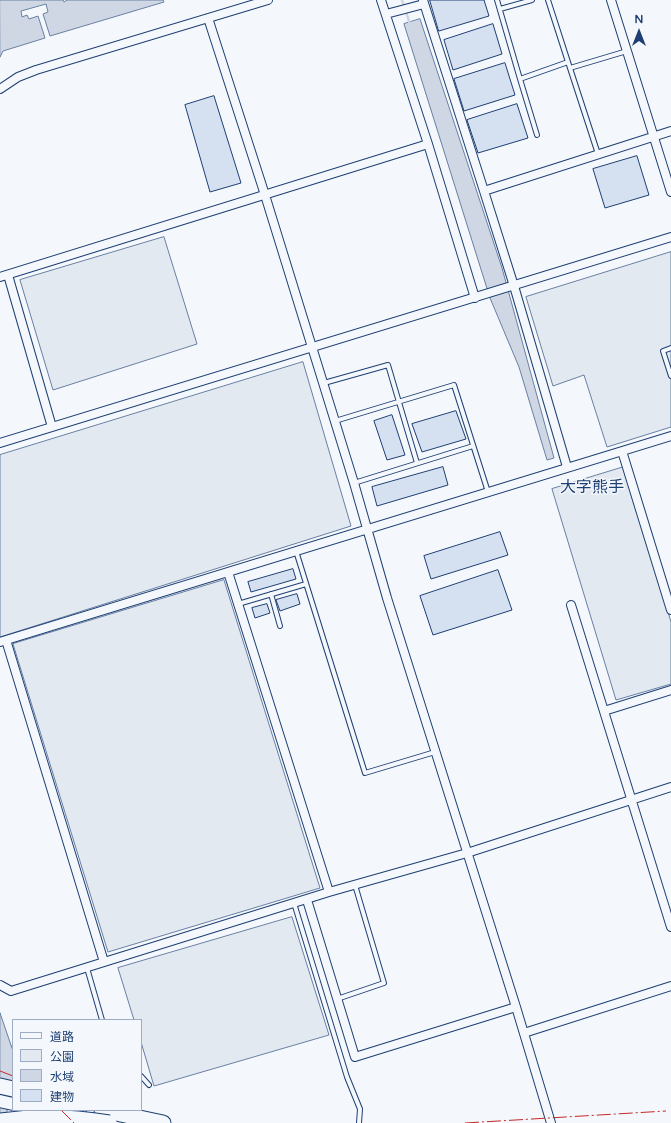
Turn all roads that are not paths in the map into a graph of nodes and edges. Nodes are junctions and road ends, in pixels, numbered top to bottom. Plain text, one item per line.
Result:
1 (268, 0) edge
2 (381, 0) edge
3 (497, 0) edge
4 (532, 0) edge
5 (548, 0) edge
6 (611, 0) edge
7 (423, 2) edge
8 (500, 10) junction
9 (386, 14) junction
10 (208, 18) junction
11 (627, 51) junction
12 (568, 62) junction
13 (570, 68) junction
14 (520, 79) junction
15 (0, 89) edge
16 (671, 131) edge
17 (537, 134) dead end
18 (653, 137) junction
19 (428, 144) junction
20 (598, 154) junction
21 (484, 191) junction
22 (671, 192) edge
23 (265, 195) junction
24 (671, 237) edge
25 (4, 276) edge
26 (513, 287) junction
27 (475, 298) junction
28 (312, 348) junction
29 (671, 348) edge
30 (671, 376) edge
31 (323, 384) junction
32 (398, 402) junction
33 (335, 421) junction
34 (52, 427) junction
35 (671, 436) edge
36 (0, 443) edge
37 (473, 446) junction
38 (622, 451) junction
39 (418, 463) junction
40 (567, 467) junction
41 (354, 483) junction
42 (488, 492) junction
43 (367, 528) junction
44 (295, 551) junction
45 (228, 572) junction
46 (306, 584) junction
47 (271, 594) junction
48 (238, 604) junction
49 (571, 604) dead end
50 (671, 610) edge
51 (280, 626) dead end
52 (3, 641) edge
53 (671, 690) edge
54 (604, 710) junction
55 (435, 752) junction
56 (671, 787) edge
57 (631, 800) junction
58 (467, 853) junction
59 (355, 885) junction
60 (330, 892) junction
61 (307, 900) junction
62 (294, 903) junction
63 (671, 927) edge
64 (104, 962) junction
65 (87, 968) junction
66 (0, 985) edge
67 (671, 986) edge
68 (337, 999) junction
69 (516, 1007) junction
70 (102, 1019) edge
71 (524, 1032) junction
72 (142, 1077) edge
73 (149, 1085) dead end
74 (0, 1086) edge
75 (12, 1089) edge
76 (0, 1102) edge
77 (12, 1104) edge
78 (66, 1111) edge
79 (107, 1111) edge
80 (3, 1117) edge
81 (59, 1123) edge
82 (109, 1123) edge
83 (153, 1123) edge
84 (163, 1123) edge
85 (359, 1123) edge
86 (551, 1123) edge

1 - 10 street
2 - 9 street
3 - 8 lane
4 - 8 lane
5 - 12 lane
6 - 11 street
7 - 9 street
7 - 21 street
8 - 14 lane
9 - 19 street
10 - 15 street
10 - 23 street
11 - 13 lane
11 - 18 street
12 - 13 lane
12 - 14 lane
13 - 20 lane
14 - 17 lane
16 - 18 street
18 - 20 street
18 - 22 street
19 - 23 street
19 - 27 street
20 - 21 street
21 - 26 street
23 - 25 street
23 - 28 street
24 - 26 street
25 - 34 street
26 - 27 street
26 - 40 street
27 - 28 street
28 - 31 street
28 - 34 street
29 - 30 lane
31 - 32 lane
31 - 33 street
32 - 33 lane
32 - 37 lane
32 - 39 lane
33 - 41 street
34 - 36 street
35 - 38 street
37 - 39 lane
37 - 42 lane
38 - 40 street
38 - 50 street
39 - 41 lane
40 - 42 street
41 - 43 street
42 - 43 street
43 - 44 street
43 - 55 street
44 - 45 street
44 - 46 lane
45 - 48 street
45 - 52 street
46 - 47 lane
46 - 55 lane
47 - 48 lane
47 - 51 lane
48 - 60 street
49 - 54 street
52 - 64 street
53 - 54 street
54 - 57 street
55 - 58 street
56 - 57 street
57 - 58 street
57 - 63 street
58 - 59 street
58 - 69 street
59 - 60 street
59 - 68 lane
60 - 61 street
61 - 62 street
61 - 68 street
62 - 64 street
62 - 85 lane
64 - 65 street
65 - 66 street
65 - 70 lane
67 - 71 street
68 - 69 street
69 - 71 street
71 - 86 street
72 - 73 lane
74 - 75 highway
76 - 77 main road
78 - 83 main road
79 - 84 highway
80 - 81 main road
80 - 82 highway, bridge

